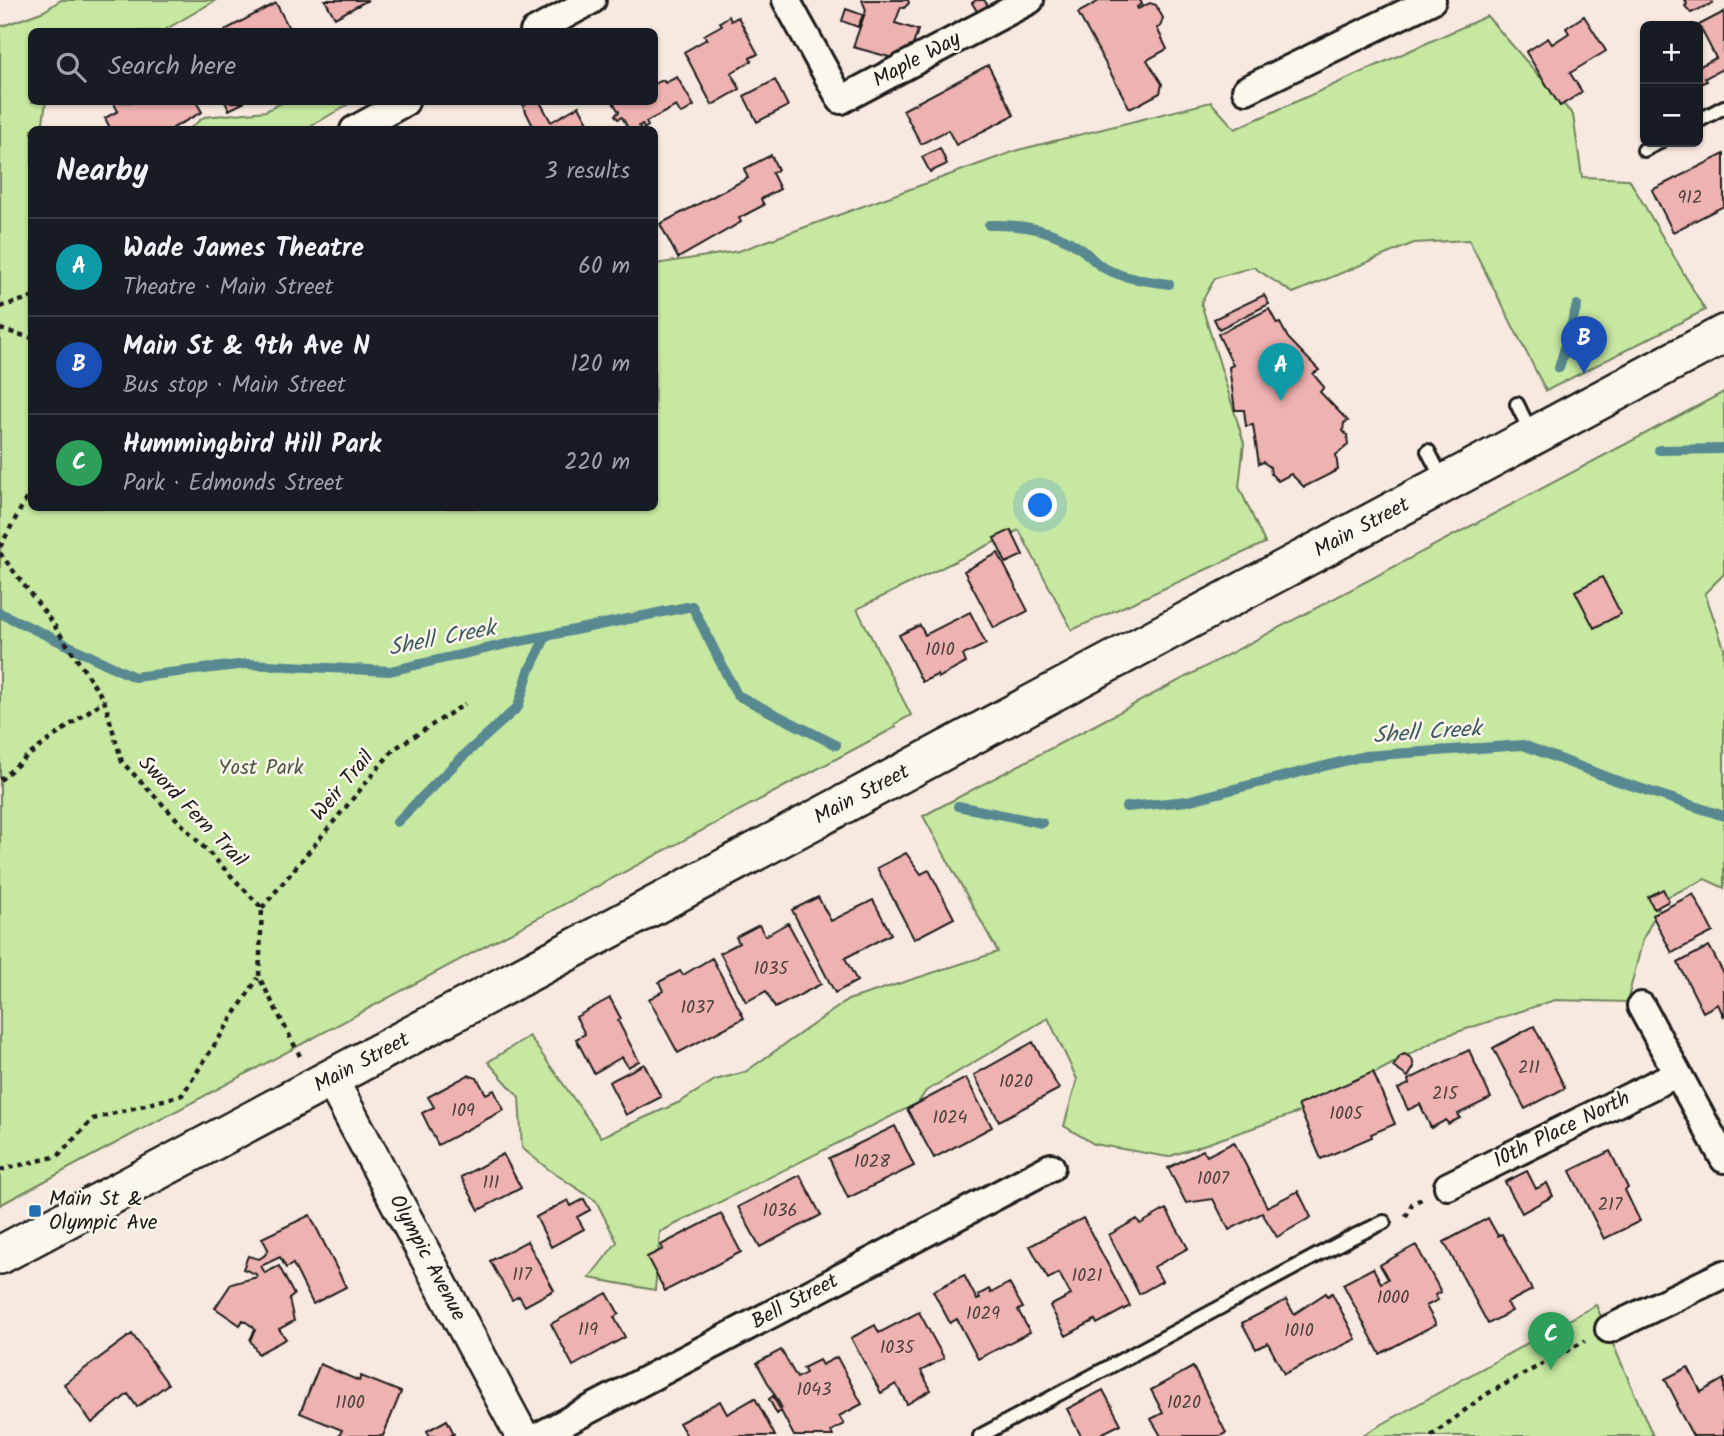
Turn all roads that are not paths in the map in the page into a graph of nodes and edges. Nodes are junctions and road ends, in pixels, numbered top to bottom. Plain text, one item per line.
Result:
1 (592, 0) edge
2 (786, 0) edge
3 (1030, 0) edge
4 (1432, 0) edge
5 (541, 28) edge
6 (1245, 90) dead end
7 (400, 105) edge
8 (1724, 107) edge
9 (1703, 118) edge
10 (361, 126) edge
11 (1650, 147) edge
12 (1644, 150) dead end
13 (1724, 334) edge
14 (1517, 404) dead end
15 (1533, 436) junction
16 (1428, 451) dead end
17 (1445, 484) junction
18 (1641, 1006) dead end
19 (1676, 1074) junction
20 (331, 1079) junction
21 (1724, 1159) edge
22 (1051, 1167) dead end
23 (1448, 1186) dead end
24 (1384, 1222) dead end
25 (0, 1255) edge
26 (1724, 1274) edge
27 (1609, 1329) road end
28 (522, 1436) edge
29 (539, 1436) edge
30 (980, 1436) edge

1 - 5 street
2 - 3 street, Maple Way
4 - 6 street
7 - 10 street
8 - 9 lane
11 - 12 lane
13 - 15 main road, Main Street
14 - 15 lane
15 - 17 main road, Main Street
16 - 17 lane
17 - 20 main road, Main Street
18 - 19 street
19 - 21 street
19 - 23 street, 10th Place North
20 - 25 main road, Main Street
20 - 28 street, Olympic Avenue
22 - 29 street, Bell Street
24 - 30 lane
26 - 27 street

